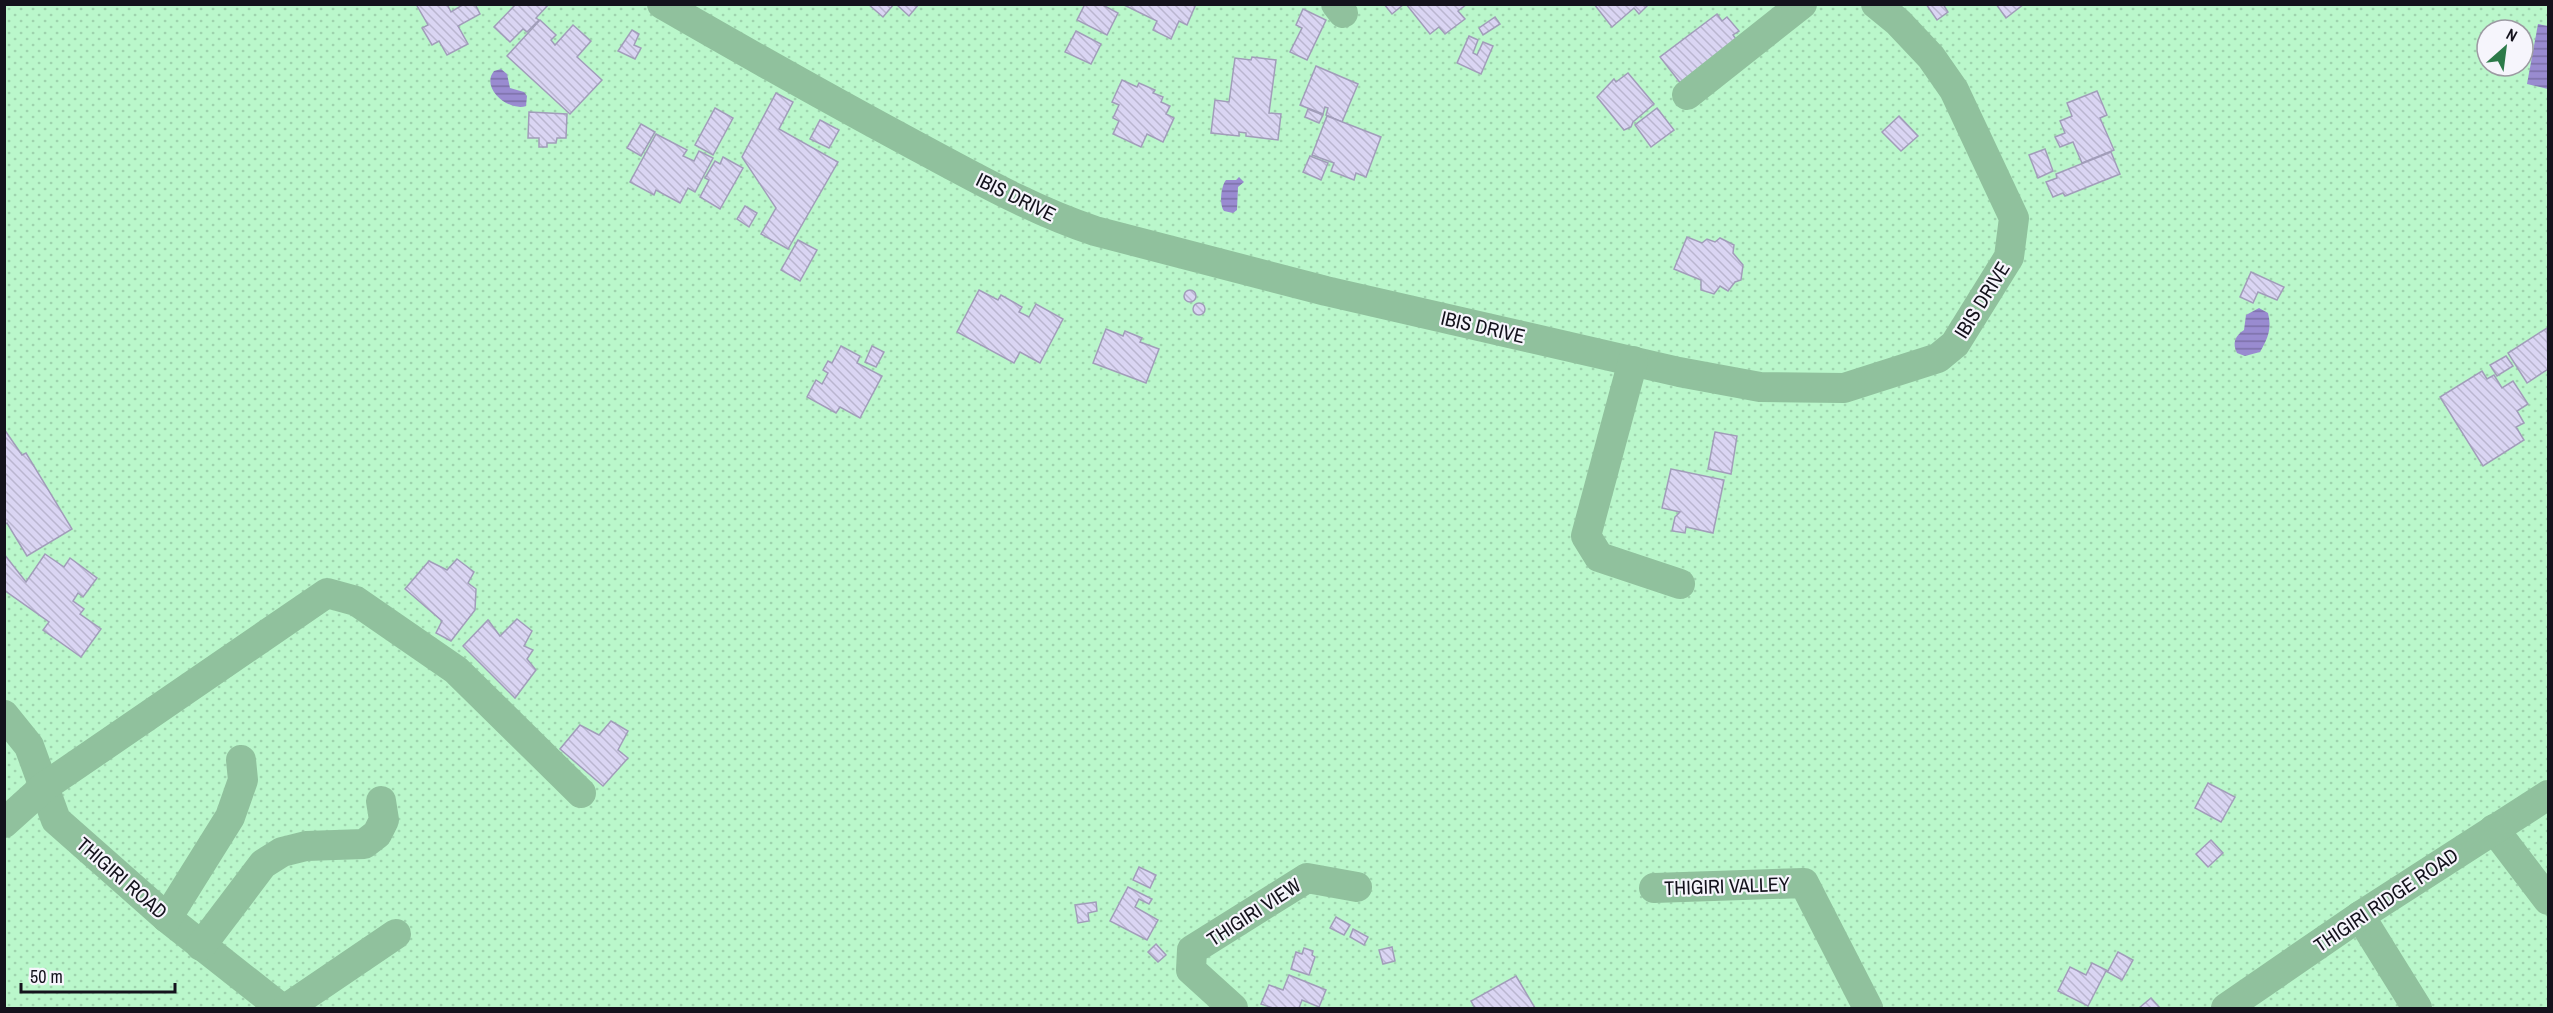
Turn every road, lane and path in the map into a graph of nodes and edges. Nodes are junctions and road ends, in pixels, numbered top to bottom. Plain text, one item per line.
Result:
1 (662, 4) edge
2 (1802, 4) edge
3 (1876, 4) edge
4 (1687, 95) dead end
5 (1633, 361) junction
6 (1680, 584) dead end
7 (4, 715) edge
8 (241, 760) dead end
9 (44, 788) junction
10 (581, 793) dead end
11 (2548, 795) edge
12 (381, 801) dead end
13 (4, 823) edge
14 (2494, 829) junction
15 (1357, 887) dead end
16 (1654, 888) dead end
17 (2548, 900) edge
18 (2360, 916) junction
19 (167, 918) junction
20 (396, 934) dead end
21 (201, 946) junction
22 (281, 1008) edge
23 (287, 1008) edge
24 (1233, 1008) edge
25 (1868, 1008) edge
26 (2226, 1008) edge
27 (2417, 1008) edge

1 - 5 street, IBIS DRIVE
2 - 4 street
3 - 5 street, IBIS DRIVE
5 - 6 street
7 - 9 street, THIGIRI ROAD
8 - 19 street
9 - 10 street
9 - 13 street
9 - 19 street, THIGIRI ROAD
11 - 14 street, THIGIRI RIDGE ROAD
12 - 21 street
14 - 17 street
14 - 18 street, THIGIRI RIDGE ROAD
15 - 24 street, THIGIRI VIEW
16 - 25 street, THIGIRI VALLEY
18 - 26 street, THIGIRI RIDGE ROAD
18 - 27 street
19 - 21 street, THIGIRI ROAD
20 - 23 street
21 - 22 street, THIGIRI ROAD

